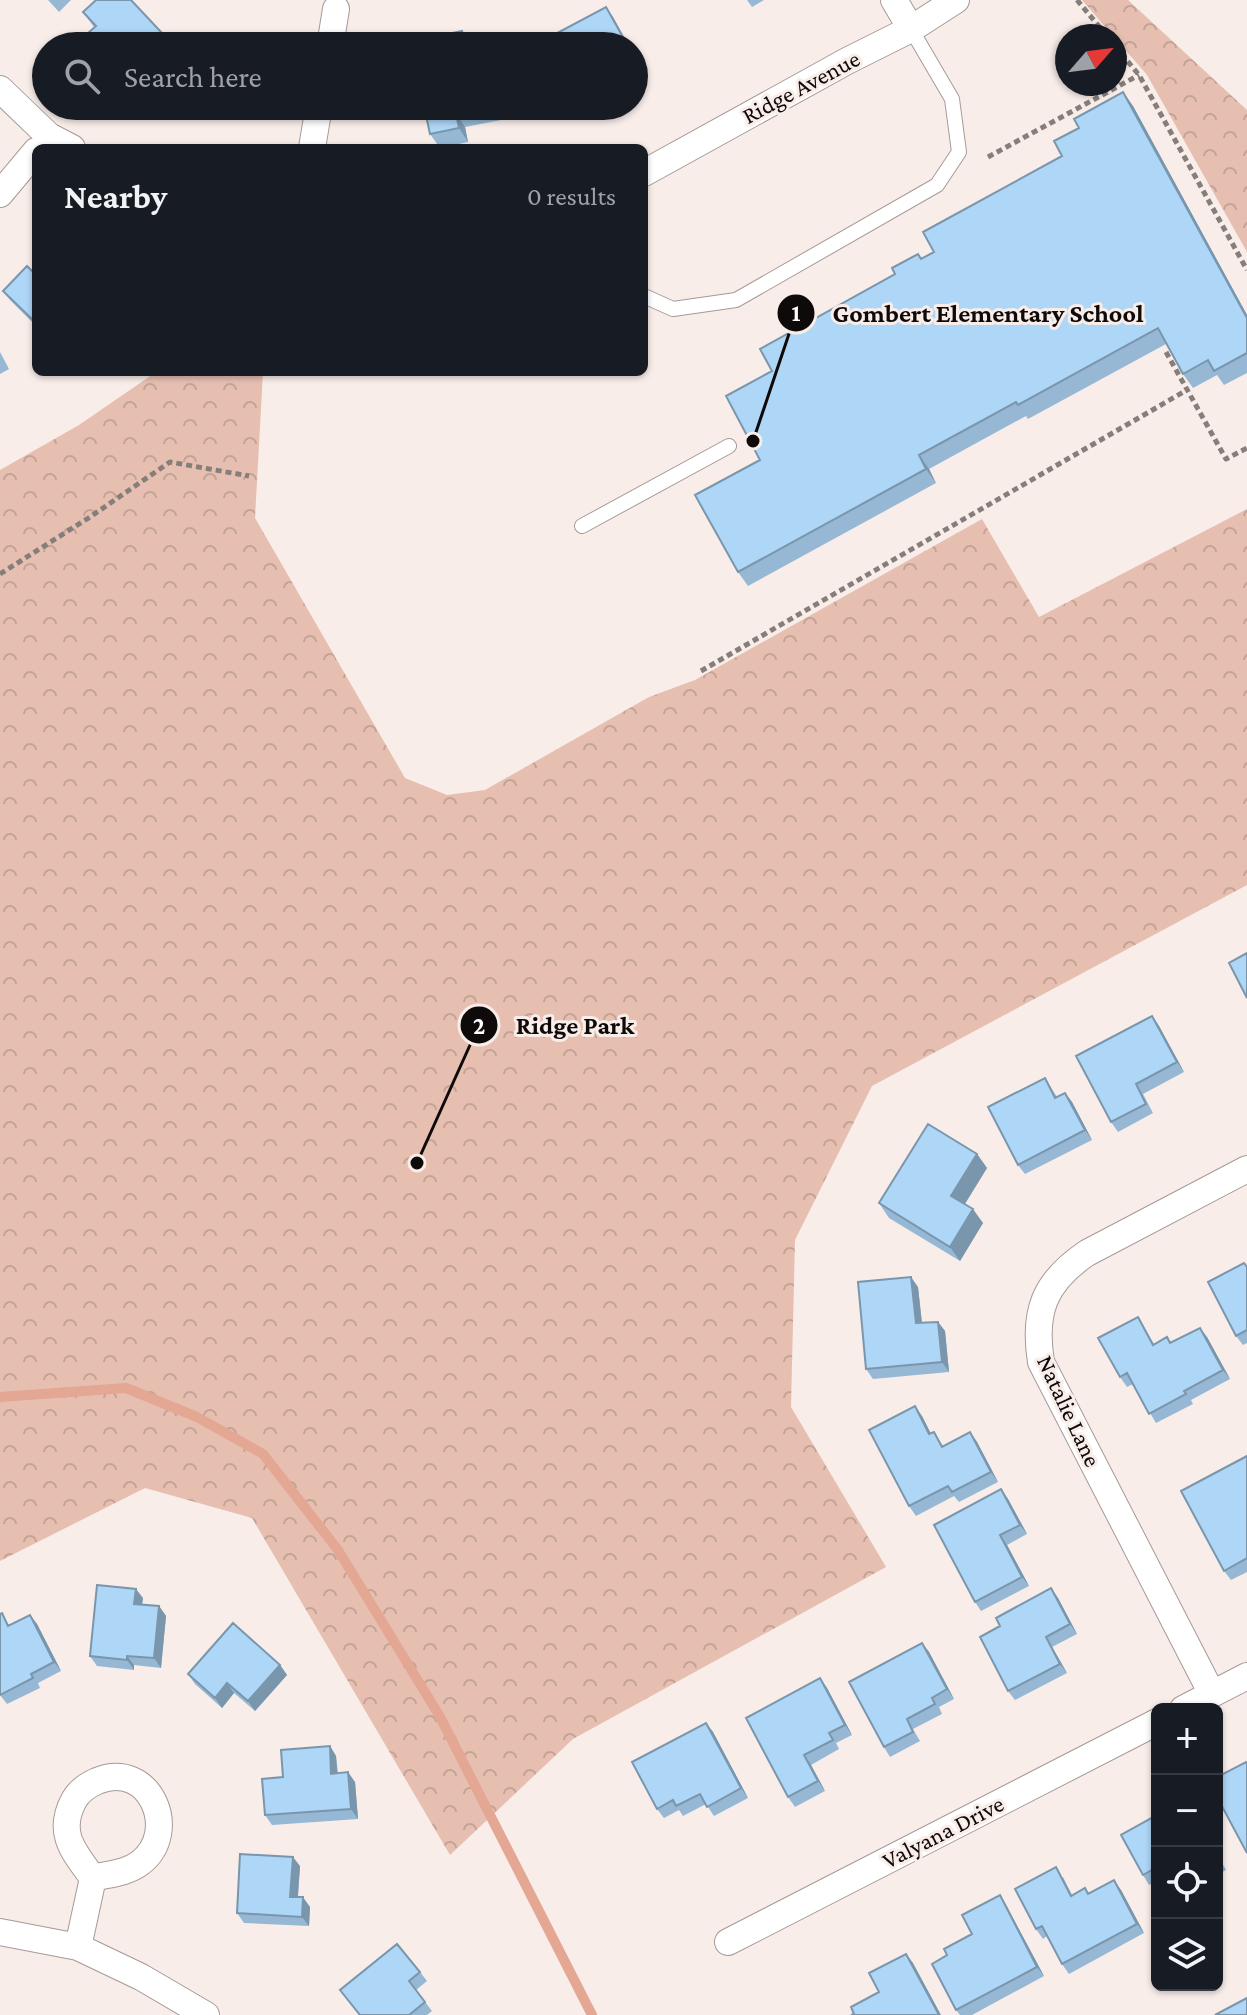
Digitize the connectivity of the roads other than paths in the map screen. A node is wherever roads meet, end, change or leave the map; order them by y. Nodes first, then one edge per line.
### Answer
1 (894, 0) edge
2 (956, 0) edge
3 (336, 9) dead end
4 (911, 29) junction
5 (332, 32) edge
6 (0, 89) edge
7 (317, 120) edge
8 (47, 144) edge
9 (313, 144) edge
10 (32, 163) edge
11 (648, 171) edge
12 (0, 194) edge
13 (648, 298) edge
14 (729, 446) dead end
15 (582, 526) dead end
16 (1247, 1169) edge
17 (1247, 1676) edge
18 (1212, 1694) junction
19 (1195, 1703) edge
20 (1151, 1725) edge
21 (93, 1878) dead end
22 (0, 1932) edge
23 (728, 1942) dead end
24 (78, 1947) junction
25 (206, 2015) edge

1 - 4 street
2 - 4 street, Ridge Avenue
3 - 5 street
4 - 11 street, Ridge Avenue
4 - 13 lane
6 - 8 street
7 - 9 street
10 - 12 street
14 - 15 lane
16 - 18 street, Natalie Lane
17 - 18 street
18 - 19 street
20 - 23 street, Valyana Drive
21 - 24 street
22 - 24 street
24 - 25 street

